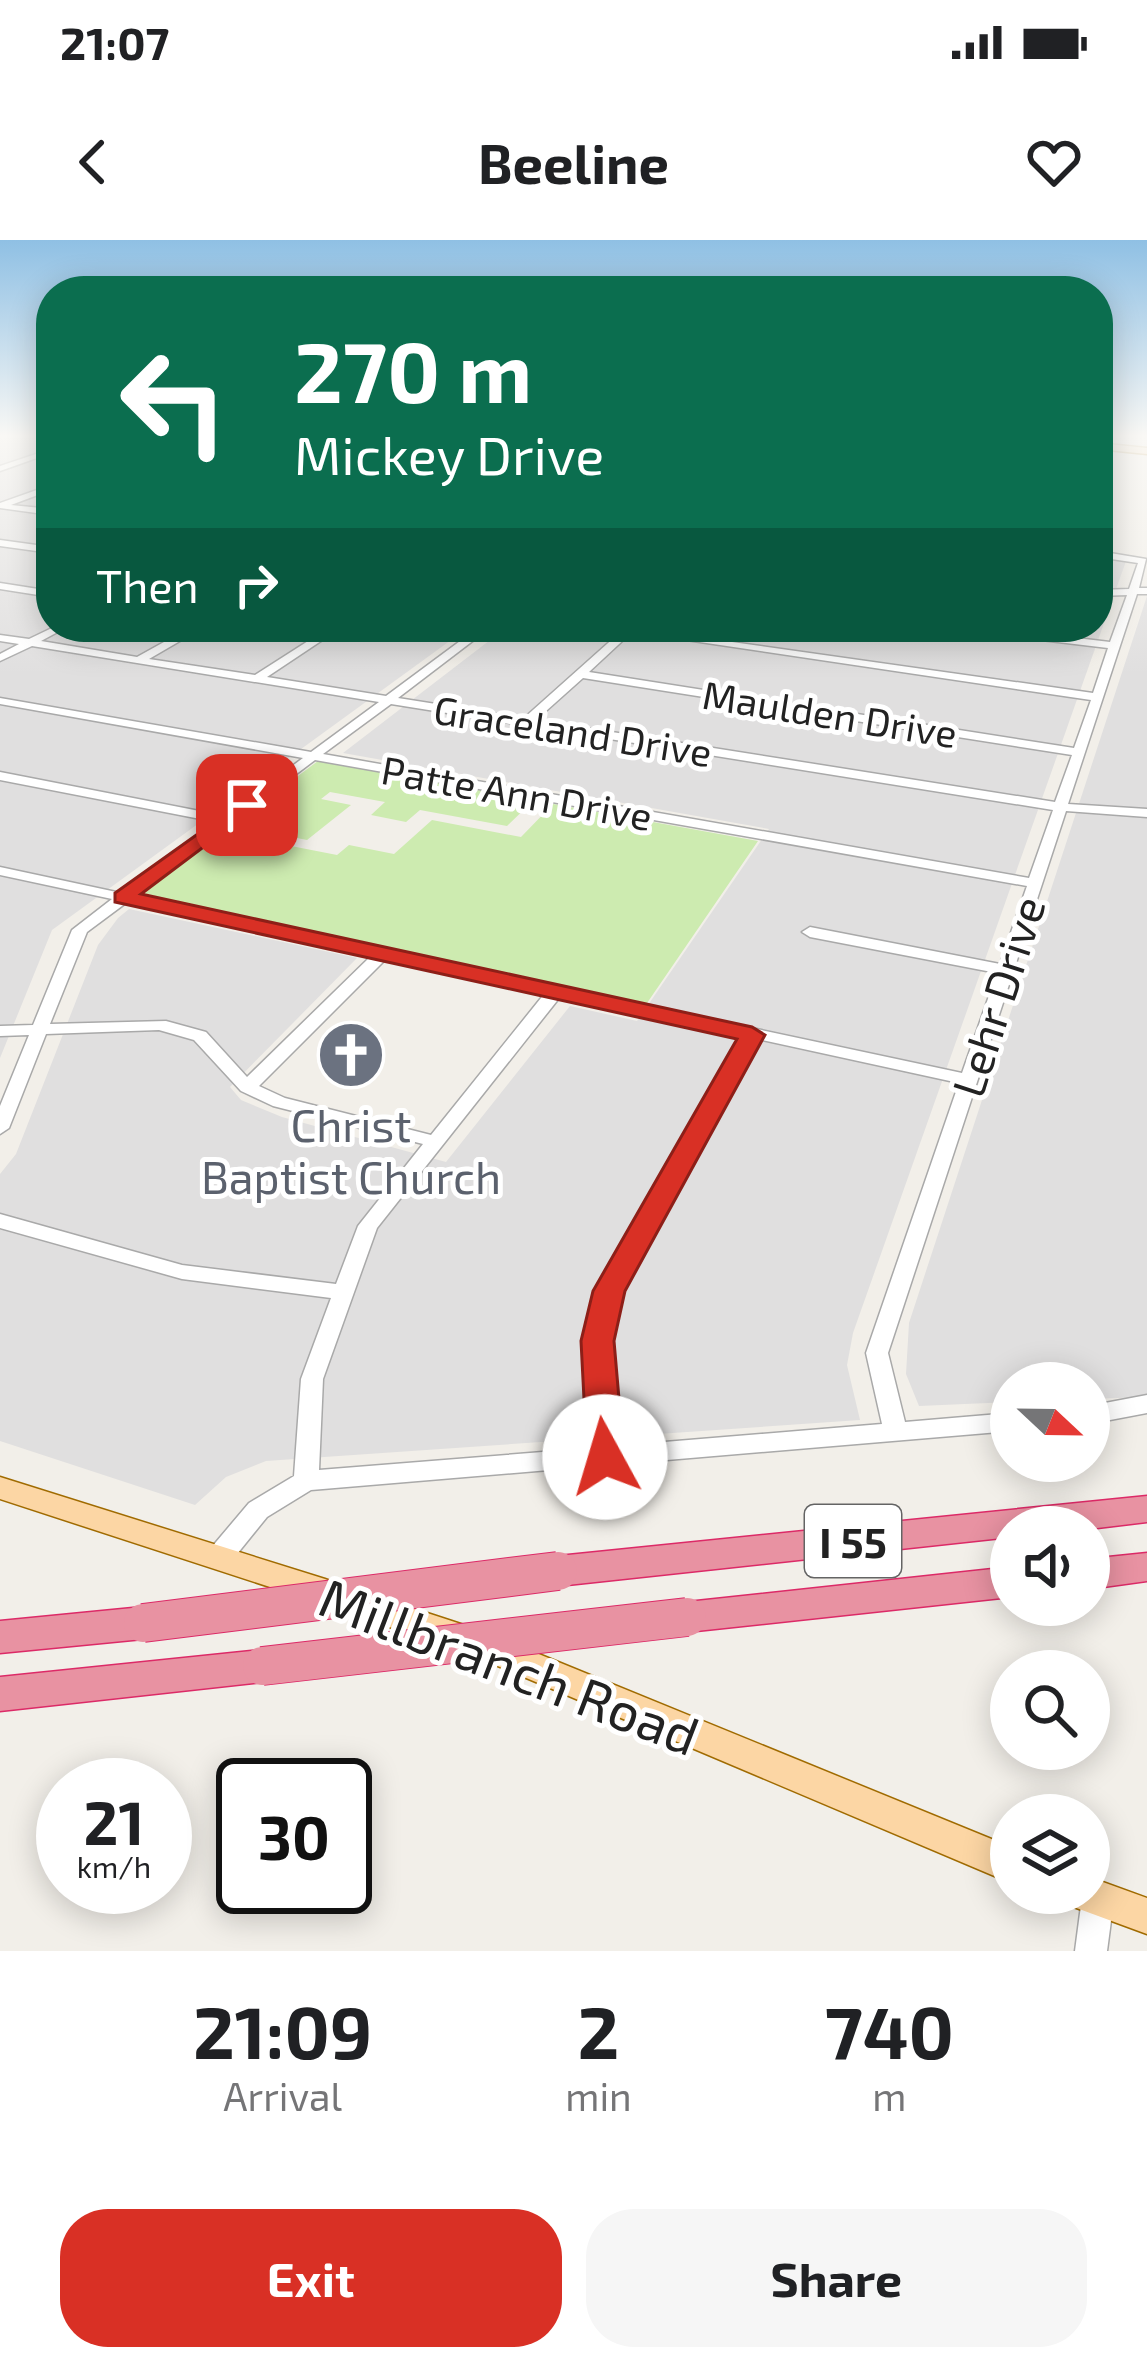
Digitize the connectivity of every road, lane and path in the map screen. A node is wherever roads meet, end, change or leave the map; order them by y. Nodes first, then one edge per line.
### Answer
1 (0, 543) edge
2 (36, 548) edge
3 (1113, 556) edge
4 (0, 586) edge
5 (1140, 591) edge
6 (36, 592) edge
7 (0, 638) edge
8 (36, 640) edge
9 (172, 642) edge
10 (314, 642) edge
11 (467, 642) edge
12 (616, 642) edge
13 (726, 642) edge
14 (1081, 642) edge
15 (29, 643) junction
16 (1114, 646) junction
17 (0, 658) edge
18 (137, 661) junction
19 (581, 674) junction
20 (255, 680) junction
21 (1097, 697) junction
22 (0, 701) edge
23 (386, 701) junction
24 (527, 722) junction
25 (1078, 752) junction
26 (312, 756) junction
27 (0, 776) edge
28 (1061, 807) junction
29 (1147, 812) edge
30 (227, 820) junction
31 (0, 871) edge
32 (1035, 883) junction
33 (123, 897) junction
34 (810, 932) dead end
35 (383, 952) junction
36 (1005, 970) junction
37 (556, 992) junction
38 (38, 1030) junction
39 (0, 1031) edge
40 (752, 1035) junction
41 (970, 1080) junction
42 (247, 1087) junction
43 (0, 1128) edge
44 (432, 1142) junction
45 (0, 1221) edge
46 (340, 1292) junction
47 (1147, 1404) edge
48 (1110, 1411) edge
49 (990, 1424) edge
50 (896, 1432) junction
51 (605, 1457) junction
52 (306, 1481) junction
53 (0, 1488) edge
54 (1147, 1509) edge
55 (220, 1556) junction
56 (1147, 1568) edge
57 (1110, 1572) edge
58 (990, 1584) edge
59 (0, 1637) edge
60 (0, 1694) edge
61 (990, 1856) edge
62 (1110, 1903) edge
63 (1091, 1914) edge
64 (1147, 1916) edge
65 (1090, 1951) edge

1 - 2 street
3 - 5 street, Lehr Drive
4 - 6 street
5 - 16 street, Lehr Drive
7 - 15 street, Graceland Drive
8 - 15 street
9 - 18 street
10 - 20 street
11 - 23 street
12 - 19 street
13 - 21 street
14 - 16 street
15 - 17 street
15 - 18 street, Graceland Drive
16 - 21 street, Lehr Drive
18 - 20 street, Graceland Drive
19 - 24 street
19 - 25 street, Maulden Drive
20 - 23 street, Graceland Drive
21 - 25 street, Lehr Drive
22 - 26 street, Patte Ann Drive
23 - 24 street, Graceland Drive
23 - 26 street
24 - 28 street, Graceland Drive
25 - 28 street, Lehr Drive
26 - 30 street
26 - 32 street, Patte Ann Drive
27 - 30 street
28 - 29 street, Graceland Drive
28 - 32 street, Lehr Drive
30 - 33 street
31 - 33 street
32 - 36 street, Lehr Drive
33 - 35 street
33 - 38 street
34 - 36 street
35 - 37 street
35 - 42 street
36 - 41 street, Lehr Drive
37 - 40 street
37 - 44 street
38 - 39 street
38 - 42 street
38 - 43 street
40 - 41 street
40 - 51 street
41 - 50 street, Lehr Drive
42 - 44 street
44 - 46 street
45 - 46 street
46 - 52 street
47 - 48 street
49 - 50 street
50 - 51 street
51 - 52 street
52 - 55 street
53 - 55 main road, Millbranch Road
54 - 59 highway, I 55, bridge
55 - 61 main road, Millbranch Road
56 - 57 highway
58 - 60 highway, I 55, bridge
62 - 64 main road
63 - 65 street

